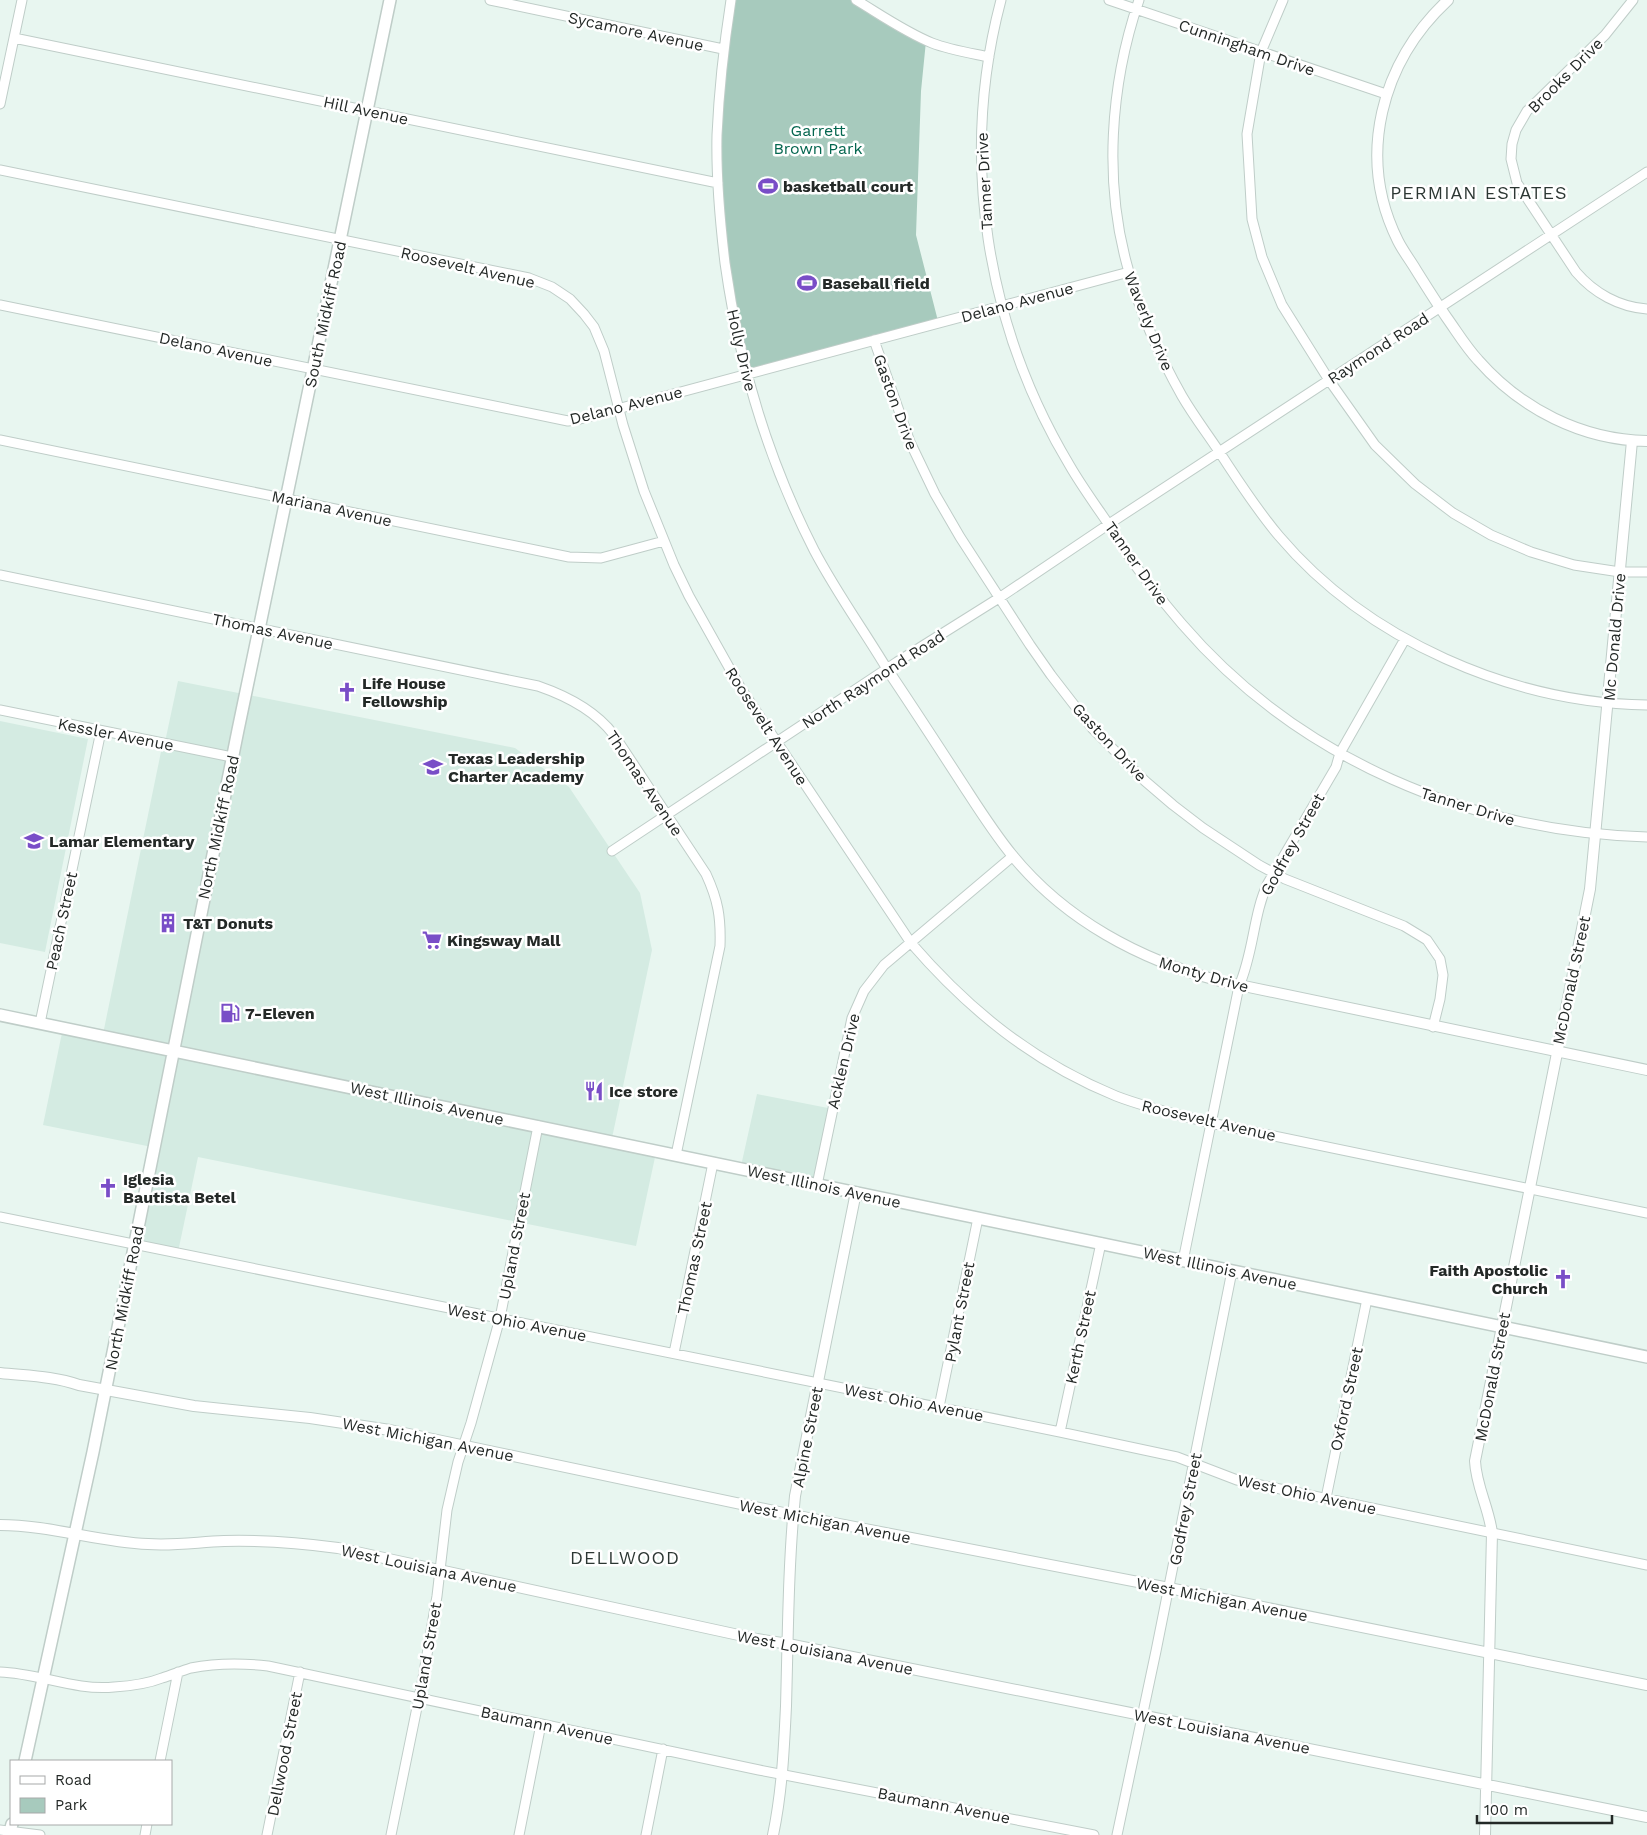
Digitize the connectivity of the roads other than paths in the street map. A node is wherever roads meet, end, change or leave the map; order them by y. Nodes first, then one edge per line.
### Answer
1 (22, 0) edge
2 (390, 0) edge
3 (490, 0) edge
4 (731, 0) edge
5 (856, 0) edge
6 (1001, 0) edge
7 (1109, 0) edge
8 (1139, 0) edge
9 (1283, 0) edge
10 (1448, 0) edge
11 (1633, 0) edge
12 (1136, 9) junction
13 (14, 38) junction
14 (724, 49) junction
15 (1261, 52) junction
16 (989, 56) junction
17 (1386, 94) junction
18 (0, 104) edge
19 (367, 110) junction
20 (0, 170) edge
21 (1647, 172) edge
22 (718, 182) junction
23 (1550, 236) junction
24 (341, 240) junction
25 (1129, 272) junction
26 (0, 305) edge
27 (1001, 306) junction
28 (1440, 308) junction
29 (1647, 309) edge
30 (874, 340) junction
31 (313, 369) junction
32 (746, 374) junction
33 (1329, 380) junction
34 (618, 408) junction
35 (0, 440) edge
36 (1632, 440) junction
37 (1647, 441) edge
38 (1220, 453) junction
39 (286, 499) junction
40 (1109, 524) junction
41 (664, 541) junction
42 (1620, 572) junction
43 (1647, 572) edge
44 (0, 574) edge
45 (1000, 598) junction
46 (259, 627) junction
47 (1405, 638) junction
48 (887, 669) junction
49 (1608, 703) junction
50 (1647, 705) edge
51 (0, 710) edge
52 (101, 731) junction
53 (777, 741) junction
54 (1340, 753) junction
55 (232, 757) junction
56 (667, 814) junction
57 (1596, 834) junction
58 (1647, 837) edge
59 (612, 851) dead end
60 (1013, 856) junction
61 (1274, 873) junction
62 (911, 943) junction
63 (1239, 986) junction
64 (0, 1015) edge
65 (40, 1023) junction
66 (1433, 1026) junction
67 (172, 1051) junction
68 (1557, 1051) junction
69 (1647, 1070) edge
70 (1211, 1123) junction
71 (538, 1126) junction
72 (676, 1155) junction
73 (713, 1163) junction
74 (817, 1185) junction
75 (1529, 1189) junction
76 (856, 1192) junction
77 (1647, 1213) edge
78 (0, 1217) edge
79 (978, 1218) junction
80 (1100, 1243) junction
81 (134, 1244) junction
82 (1182, 1261) junction
83 (1232, 1271) junction
84 (1367, 1299) junction
85 (500, 1318) junction
86 (1502, 1327) junction
87 (674, 1354) junction
88 (1647, 1358) edge
89 (0, 1373) edge
90 (818, 1383) junction
91 (105, 1390) junction
92 (939, 1407) junction
93 (1060, 1432) junction
94 (463, 1445) junction
95 (1194, 1463) junction
96 (1326, 1498) junction
97 (793, 1516) junction
98 (0, 1525) edge
99 (1492, 1533) junction
100 (75, 1535) junction
101 (1647, 1564) edge
102 (439, 1569) junction
103 (1169, 1588) junction
104 (788, 1644) junction
105 (1489, 1653) junction
106 (0, 1672) edge
107 (178, 1672) junction
108 (300, 1672) junction
109 (43, 1679) junction
110 (1647, 1685) edge
111 (419, 1698) junction
112 (1143, 1714) junction
113 (541, 1724) junction
114 (663, 1749) junction
115 (25, 1760) edge
116 (160, 1760) edge
117 (782, 1773) junction
118 (1486, 1784) junction
119 (1647, 1817) edge
120 (8, 1830) edge
121 (40, 1835) edge
122 (268, 1835) edge
123 (391, 1835) edge
124 (519, 1835) edge
125 (646, 1835) edge
126 (773, 1835) edge
127 (1094, 1835) edge
128 (1117, 1835) edge
129 (1485, 1835) edge

1 - 13 street
2 - 19 main road, South Midkiff Road
3 - 14 street, Sycamore Avenue
4 - 14 street, Holly Drive
5 - 16 street
6 - 16 street, Tanner Drive
7 - 12 street, Cunningham Drive
8 - 12 street, Waverly Drive
9 - 15 street
10 - 17 street
11 - 23 street, Brooks Drive
12 - 15 street, Cunningham Drive
12 - 25 street, Waverly Drive
13 - 18 street
13 - 19 street, Hill Avenue
14 - 22 street, Holly Drive
15 - 17 street, Cunningham Drive
15 - 33 street
16 - 27 street, Tanner Drive
17 - 28 street
19 - 22 street, Hill Avenue
19 - 24 main road, South Midkiff Road
20 - 24 street, Roosevelt Avenue
21 - 23 street, Raymond Road
22 - 32 street, Holly Drive
23 - 28 street, Raymond Road
23 - 29 street, Brooks Drive
24 - 31 main road, South Midkiff Road
24 - 34 street, Roosevelt Avenue
25 - 27 street, Delano Avenue
25 - 38 street, Waverly Drive
26 - 31 street, Delano Avenue
27 - 30 street, Delano Avenue
27 - 40 street, Tanner Drive
28 - 33 street, Raymond Road
28 - 36 street
30 - 32 street, Delano Avenue
30 - 45 street, Gaston Drive
31 - 34 street, Delano Avenue
31 - 39 main road, South Midkiff Road
32 - 34 street, Delano Avenue
32 - 48 street, Holly Drive
33 - 38 street, Raymond Road
33 - 42 street
34 - 41 street, Roosevelt Avenue
35 - 39 street, Mariana Avenue
36 - 37 street
36 - 42 street, Mc Donald Drive
38 - 40 street, Raymond Road
38 - 47 street, Waverly Drive
39 - 41 street, Mariana Avenue
39 - 46 main road, South Midkiff Road
40 - 45 street, North Raymond Road
40 - 54 street, Tanner Drive
41 - 53 street, Roosevelt Avenue
42 - 43 street
42 - 49 street, Mc Donald Drive
44 - 46 street, Thomas Avenue
45 - 48 street, North Raymond Road
45 - 61 street, Gaston Drive
46 - 55 main road, North Midkiff Road
46 - 56 street, Thomas Avenue
47 - 49 street, Waverly Drive
47 - 54 street
48 - 53 street, North Raymond Road
48 - 60 street, Monty Drive
49 - 50 street, Waverly Drive
49 - 57 street, Mc Donald Drive
51 - 52 street, Kessler Avenue
52 - 55 street, Kessler Avenue
52 - 65 street, Peach Street
53 - 56 street, North Raymond Road
53 - 62 street, Roosevelt Avenue
54 - 57 street, Tanner Drive
54 - 61 street, Godfrey Street
55 - 67 main road, North Midkiff Road
56 - 59 street, North Raymond Road
56 - 72 street, Thomas Avenue
57 - 58 street, Tanner Drive
57 - 68 street, McDonald Street
60 - 62 street, Acklen Drive
60 - 63 street, Monty Drive
61 - 63 street, Godfrey Street
61 - 66 street, Gaston Drive
62 - 70 street, Roosevelt Avenue
62 - 74 street, Acklen Drive
63 - 66 street, Monty Drive
63 - 70 street, Godfrey Street
64 - 65 main road, West Illinois Avenue
65 - 67 main road, West Illinois Avenue
66 - 68 street, Monty Drive
67 - 71 main road, West Illinois Avenue
67 - 81 main road, North Midkiff Road
68 - 69 street, Monty Drive
68 - 75 street, McDonald Street
70 - 75 street, Roosevelt Avenue
70 - 82 street, Godfrey Street
71 - 72 main road, West Illinois Avenue
71 - 85 street, Upland Street
72 - 73 main road, West Illinois Avenue
73 - 74 main road, West Illinois Avenue
73 - 87 street, Thomas Street
74 - 76 main road, West Illinois Avenue
75 - 77 street, Roosevelt Avenue
75 - 86 street, McDonald Street
76 - 79 main road, West Illinois Avenue
76 - 90 street, Alpine Street
78 - 81 street, West Ohio Avenue
79 - 80 main road, West Illinois Avenue
79 - 92 street, Pylant Street
80 - 82 main road, West Illinois Avenue
80 - 93 street, Kerth Street
81 - 85 street, West Ohio Avenue
81 - 91 main road, North Midkiff Road
82 - 83 main road, West Illinois Avenue
83 - 84 main road, West Illinois Avenue
83 - 95 street, Godfrey Street
84 - 86 main road, West Illinois Avenue
84 - 96 street, Oxford Street
85 - 87 street, West Ohio Avenue
85 - 94 street, Upland Street
86 - 88 main road, West Illinois Avenue
86 - 99 street, McDonald Street
87 - 90 street, West Ohio Avenue
89 - 91 street, West Michigan Avenue
90 - 92 street, West Ohio Avenue
90 - 97 street, Alpine Street
91 - 94 street, West Michigan Avenue
91 - 100 main road, North Midkiff Road
92 - 93 street, West Ohio Avenue
93 - 95 street, West Ohio Avenue
94 - 97 street, West Michigan Avenue
94 - 102 street, Upland Street
95 - 96 street, West Ohio Avenue
95 - 103 street, Godfrey Street
96 - 99 street, West Ohio Avenue
97 - 103 street, West Michigan Avenue
97 - 104 street, Alpine Street
98 - 100 street, West Louisiana Avenue
99 - 101 street, West Ohio Avenue
99 - 105 street, McDonald Street
100 - 102 street, West Louisiana Avenue
100 - 109 main road, North Midkiff Road
102 - 104 street, West Louisiana Avenue
102 - 111 street, Upland Street
103 - 105 street, West Michigan Avenue
103 - 112 street, Godfrey Street
104 - 112 street, West Louisiana Avenue
104 - 117 street, Alpine Street
105 - 110 street, West Michigan Avenue
105 - 118 street, McDonald Street
106 - 109 street, Baumann Avenue
107 - 108 street, Baumann Avenue
107 - 109 street, Baumann Avenue
107 - 116 street
108 - 111 street, Baumann Avenue
108 - 122 street, Dellwood Street
109 - 115 main road, North Midkiff Road
111 - 113 street, Baumann Avenue
111 - 123 street, Upland Street
112 - 118 street, West Louisiana Avenue
112 - 128 street, Godfrey Street
113 - 114 street, Baumann Avenue
113 - 124 street
114 - 117 street, Baumann Avenue
114 - 125 street
117 - 126 street, Alpine Street
117 - 127 street, Baumann Avenue
118 - 119 street, West Louisiana Avenue
118 - 129 street, McDonald Street
120 - 121 street

